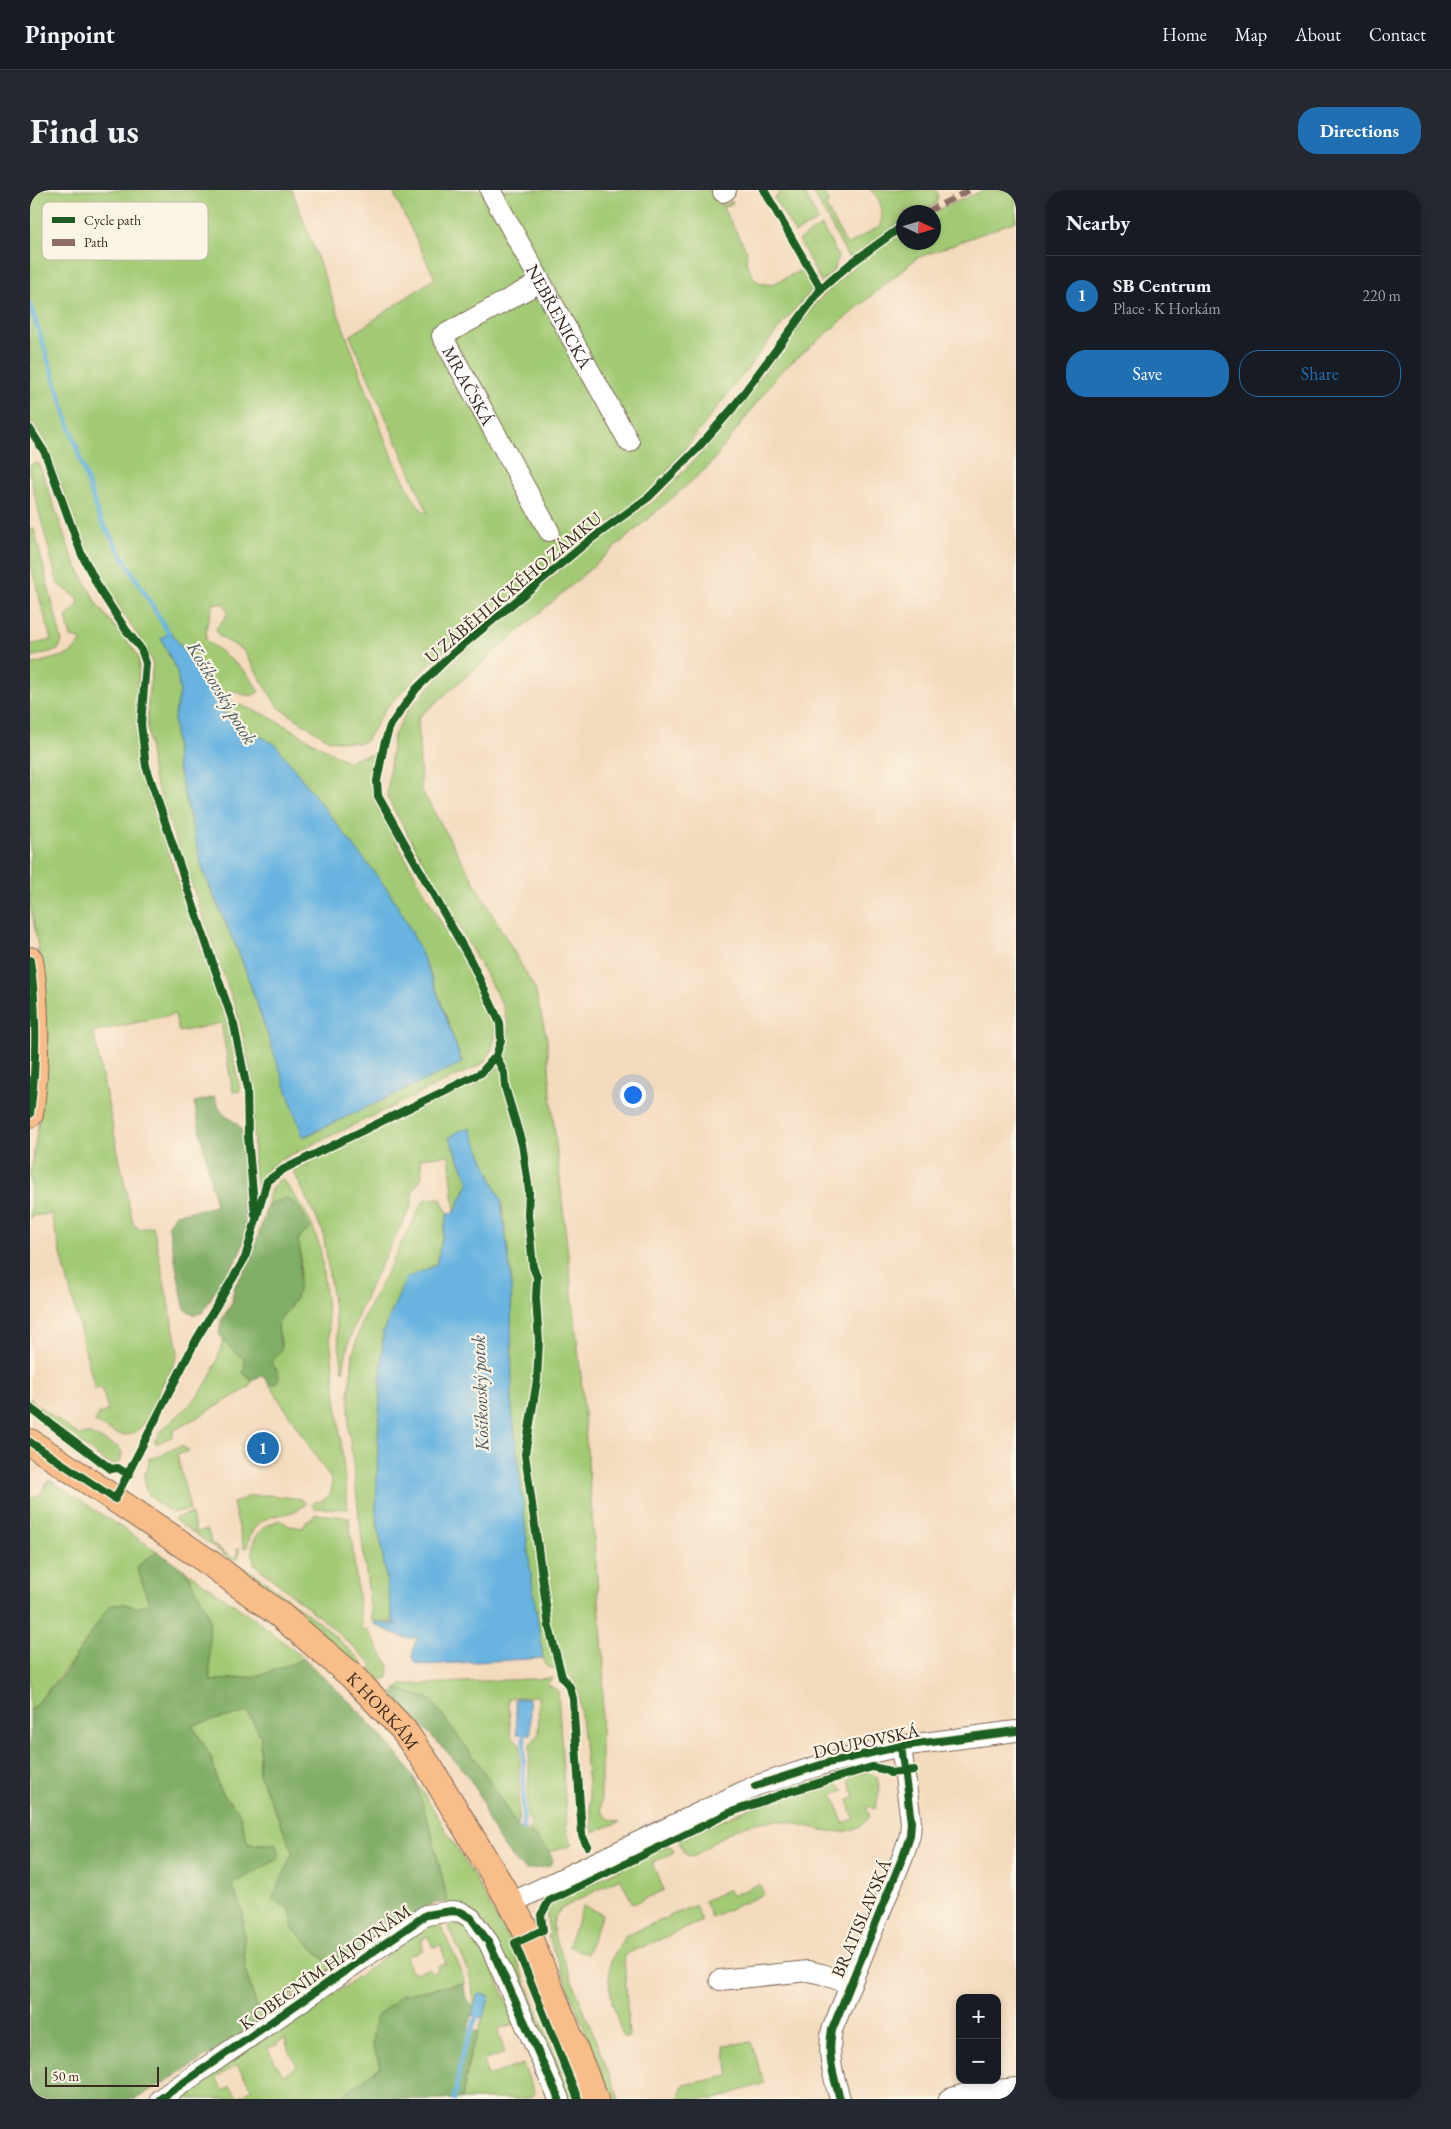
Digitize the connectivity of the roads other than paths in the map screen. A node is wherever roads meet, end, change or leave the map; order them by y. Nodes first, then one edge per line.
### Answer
1 (490, 190) edge
2 (540, 282) junction
3 (629, 442) dead end
4 (549, 531) dead end
5 (30, 960) edge
6 (30, 1114) edge
7 (30, 1424) edge
8 (30, 1442) edge
9 (56, 1459) junction
10 (1016, 1731) edge
11 (900, 1746) junction
12 (511, 1903) junction
13 (720, 1980) dead end
14 (850, 1984) junction
15 (1016, 2088) edge
16 (160, 2099) edge
17 (559, 2099) edge
18 (595, 2099) edge
19 (840, 2099) edge
20 (949, 2099) edge

1 - 2 street, NEBŘENICKÁ
2 - 3 street, NEBŘENICKÁ
2 - 4 street, MRAČSKÁ
5 - 6 main road
7 - 9 main road
8 - 9 main road, K HORKÁM
9 - 12 main road, K HORKÁM
10 - 11 street, DOUPOVSKÁ
11 - 12 street, DOUPOVSKÁ
11 - 14 street, BRATISLAVSKÁ
12 - 18 main road, K HORKÁM
13 - 14 street
14 - 19 street, BRATISLAVSKÁ
15 - 20 street
16 - 17 street, K OBECNÍM HÁJOVNÁM

